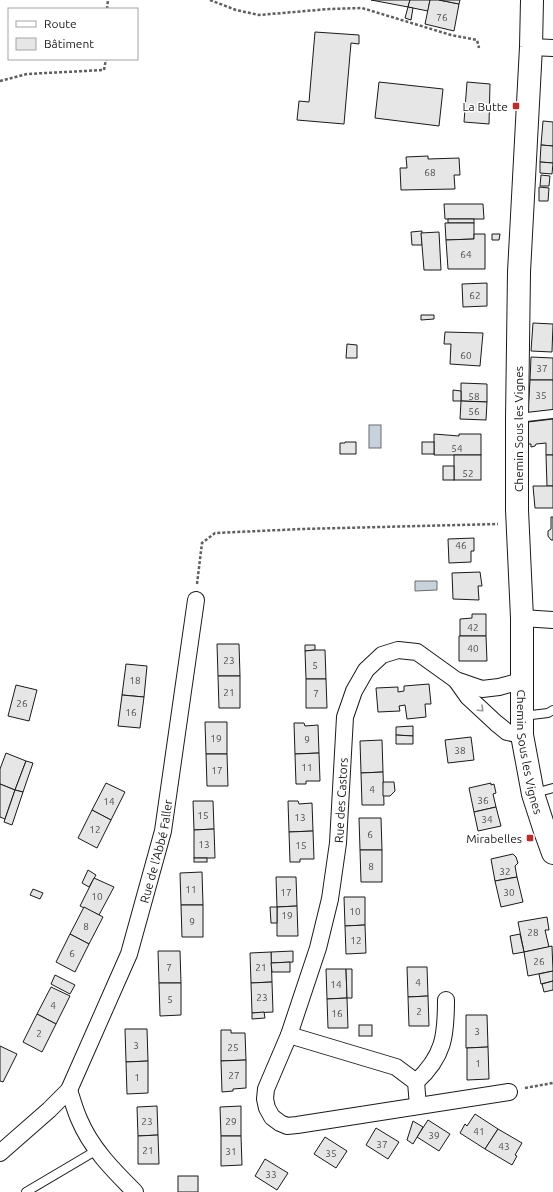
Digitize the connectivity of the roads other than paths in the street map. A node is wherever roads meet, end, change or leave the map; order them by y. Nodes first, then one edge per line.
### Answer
1 (532, 0) edge
2 (531, 47) junction
3 (553, 48) edge
4 (553, 414) edge
5 (517, 418) junction
6 (196, 600) road end
7 (522, 618) junction
8 (553, 620) edge
9 (456, 680) junction
10 (521, 681) junction
11 (553, 710) edge
12 (522, 725) junction
13 (543, 790) edge
14 (553, 853) edge
15 (446, 1000) dead end
16 (289, 1035) junction
17 (416, 1082) junction
18 (69, 1090) junction
19 (509, 1092) road end
20 (418, 1106) junction
21 (97, 1150) junction
22 (0, 1153) edge
23 (26, 1192) edge
24 (135, 1192) edge

1 - 2 street, Chemin Sous les Vignes
2 - 3 street
2 - 5 street, Chemin Sous les Vignes
4 - 5 lane
5 - 7 street, Chemin Sous les Vignes
6 - 18 street, Rue de l'Abbé Faller
7 - 8 street
7 - 10 street, Chemin Sous les Vignes
9 - 10 street, Rue des Castors
9 -> 12 street, Rue des Castors
9 - 16 street, Rue des Castors
10 - 12 street, Chemin Sous les Vignes
11 - 12 lane
12 - 13 street, Chemin Sous les Vignes
13 - 14 street, Chemin Sous les Vignes
15 - 17 street
16 - 17 street
16 - 20 street, Rue des Castors
17 - 20 street
18 - 21 street
18 - 22 street
19 - 20 street, Rue des Castors
21 - 23 lane
21 - 24 street

